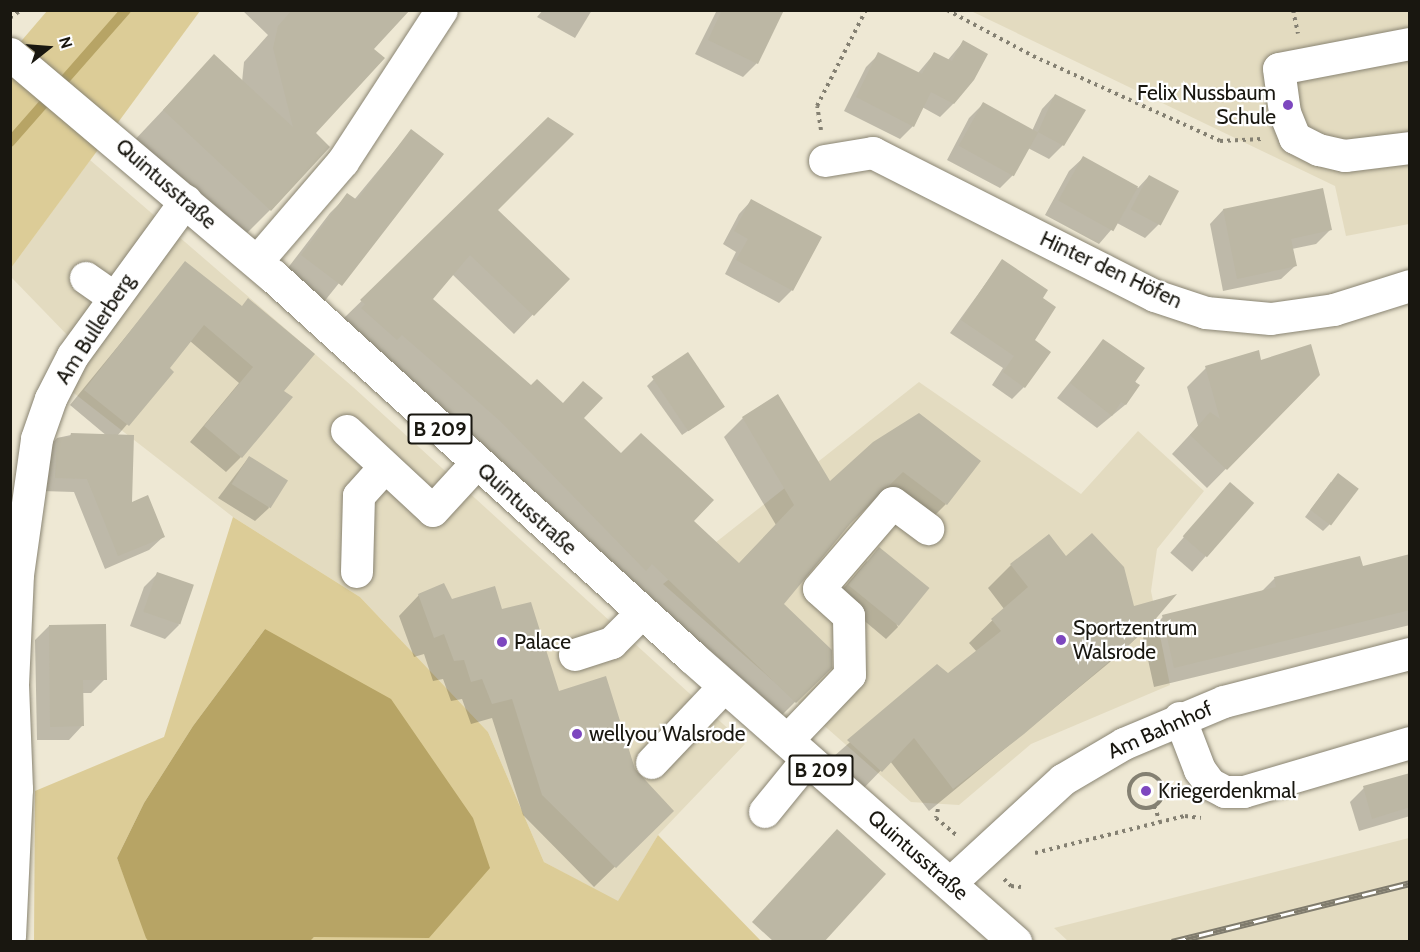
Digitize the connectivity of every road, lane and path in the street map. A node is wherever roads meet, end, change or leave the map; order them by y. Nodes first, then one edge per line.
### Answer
1 (21, 10) edge
2 (442, 10) edge
3 (866, 10) edge
4 (947, 10) edge
5 (10, 18) edge
6 (1410, 44) edge
7 (10, 54) edge
8 (1295, 138) junction
9 (1410, 148) edge
10 (825, 161) joint
11 (186, 201) junction
12 (257, 262) junction
13 (86, 278) dead end
14 (1410, 286) edge
15 (113, 297) junction
16 (347, 431) dead end
17 (477, 463) junction
18 (385, 467) junction
19 (928, 529) dead end
20 (357, 572) dead end
21 (642, 613) junction
22 (1410, 654) edge
23 (575, 655) dead end
24 (724, 687) junction
25 (1180, 718) junction
26 (1410, 743) edge
27 (798, 750) junction
28 (652, 763) dead end
29 (1154, 806) junction
30 (938, 809) dead end
31 (765, 812) dead end
32 (936, 818) dead end
33 (1160, 822) dead end
34 (951, 883) junction
35 (1011, 886) dead end
36 (1022, 887) dead end
37 (10, 937) edge
38 (1016, 942) edge

1 - 5 path
2 - 12 street
3 - 10 path
4 - 8 path
6 - 8 street
7 - 11 main road, Quintusstraße / B 209
8 - 9 street
10 - 14 street, Hinter den Höfen
11 - 12 main road, Quintusstraße / B 209
11 - 15 street, Am Bullerberg
12 - 17 main road, Quintusstraße / B 209
13 - 15 street
15 - 37 street, Am Bullerberg
16 - 18 street
17 - 18 street
17 - 21 main road, Quintusstraße / B 209
18 - 20 street
19 - 27 street
21 - 23 street
21 - 24 main road, Quintusstraße / B 209
22 - 25 street, Am Bahnhof
24 - 27 main road, Quintusstraße / B 209
24 - 28 street
25 - 26 street
25 - 34 street, Am Bahnhof
27 - 31 street
27 - 34 main road, Quintusstraße / B 209
29 - 29 path
29 - 33 path
30 - 32 path
34 - 38 main road, Quintusstraße / B 209
35 - 36 path

